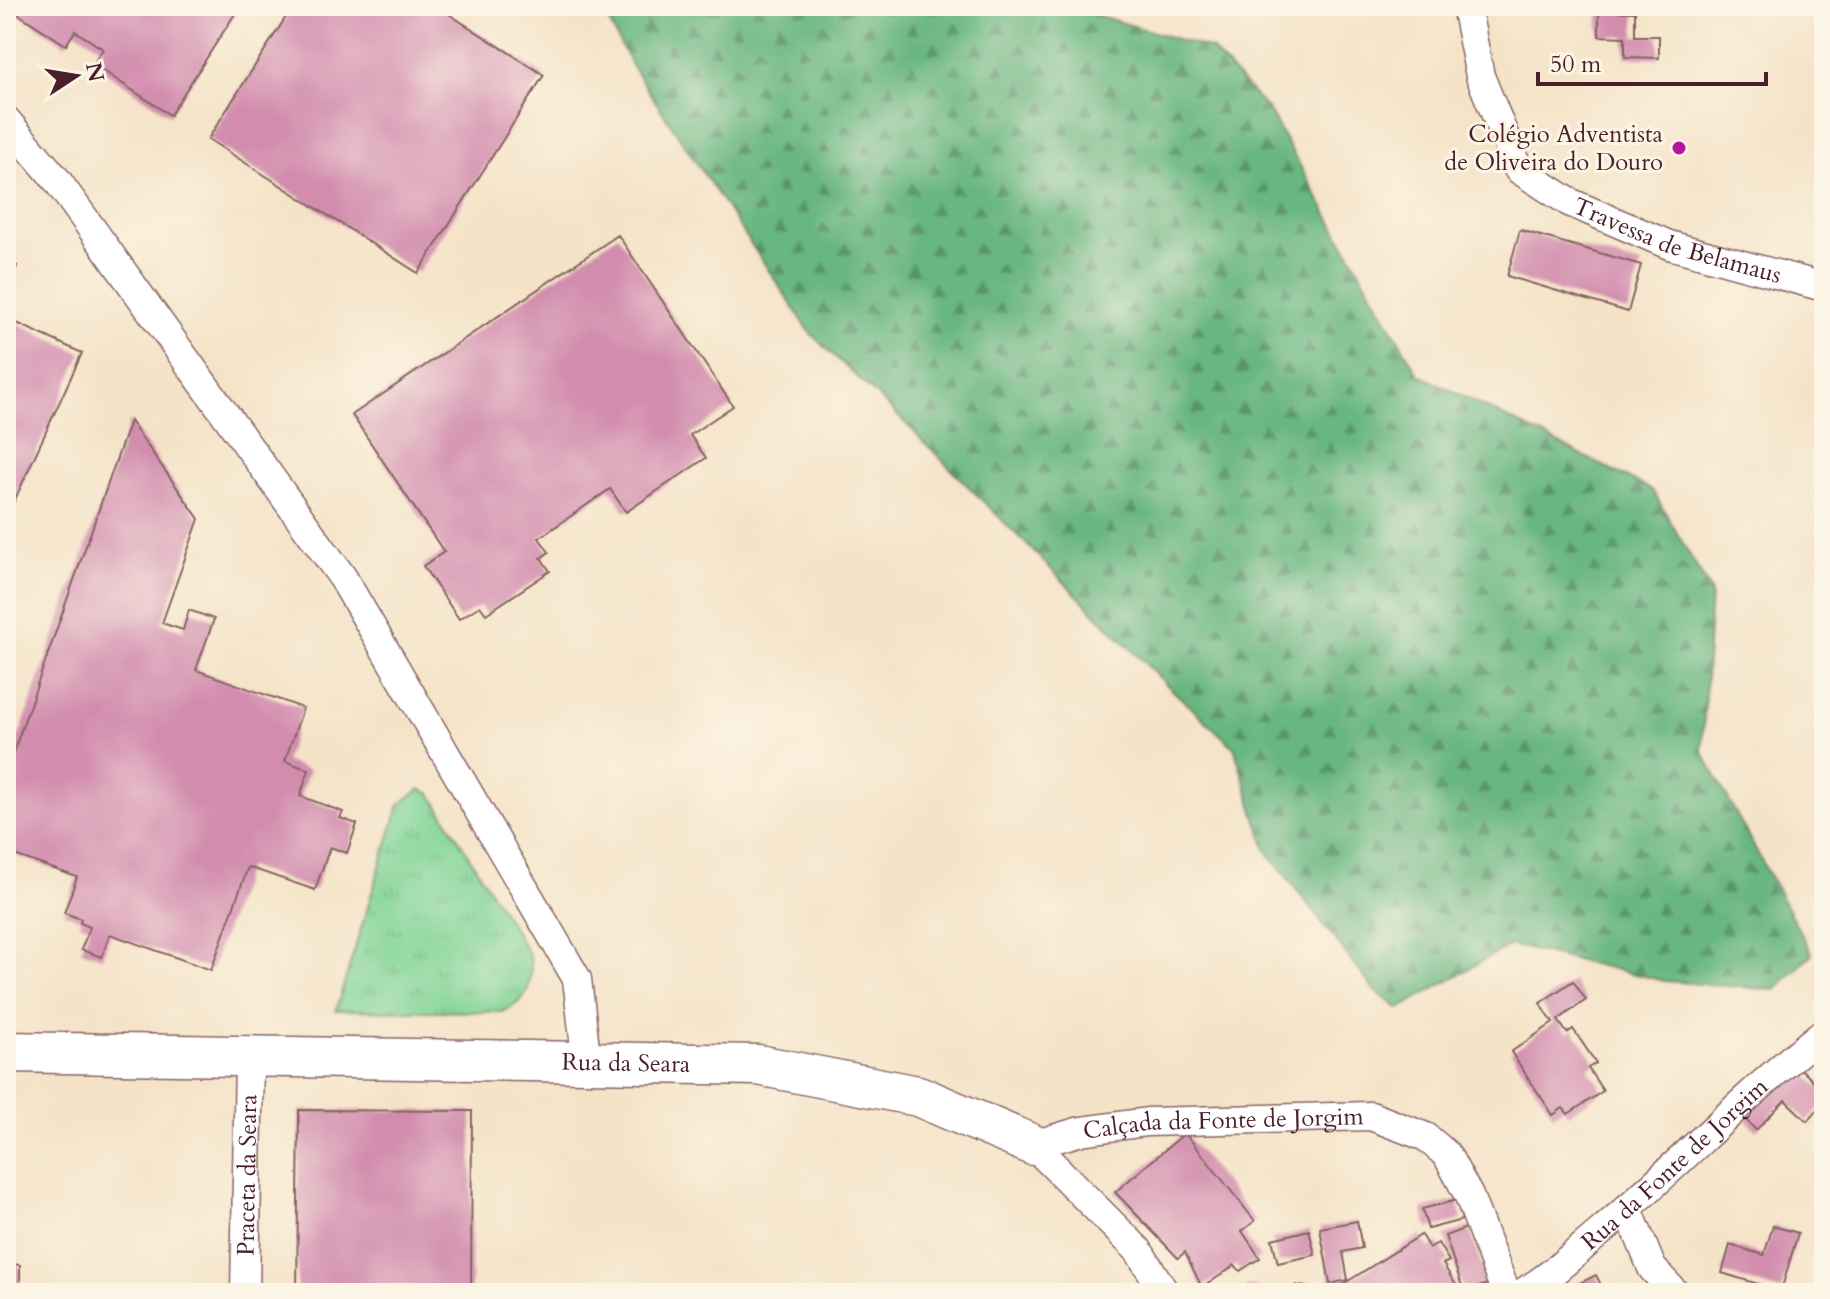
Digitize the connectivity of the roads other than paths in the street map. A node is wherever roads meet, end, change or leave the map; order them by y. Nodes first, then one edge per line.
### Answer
1 (1466, 6) edge
2 (6, 120) edge
3 (1824, 287) edge
4 (1824, 1032) edge
5 (6, 1052) edge
6 (249, 1058) junction
7 (587, 1064) junction
8 (1033, 1145) junction
9 (1628, 1209) junction
10 (245, 1293) edge
11 (1165, 1293) edge
12 (1506, 1293) edge
13 (1522, 1293) edge
14 (1675, 1293) edge

1 - 3 street, Travessa de Belamaus
2 - 7 street
4 - 9 street, Rua da Fonte de Jorgim
5 - 6 street, Rua da Seara
6 - 7 street, Rua da Seara
6 - 10 street, Praceta da Seara
7 - 8 street, Rua da Seara
8 - 11 street, Rua da Seara
8 - 12 street, Calçada da Fonte de Jorgim
9 - 13 street, Rua da Fonte de Jorgim
9 - 14 street

